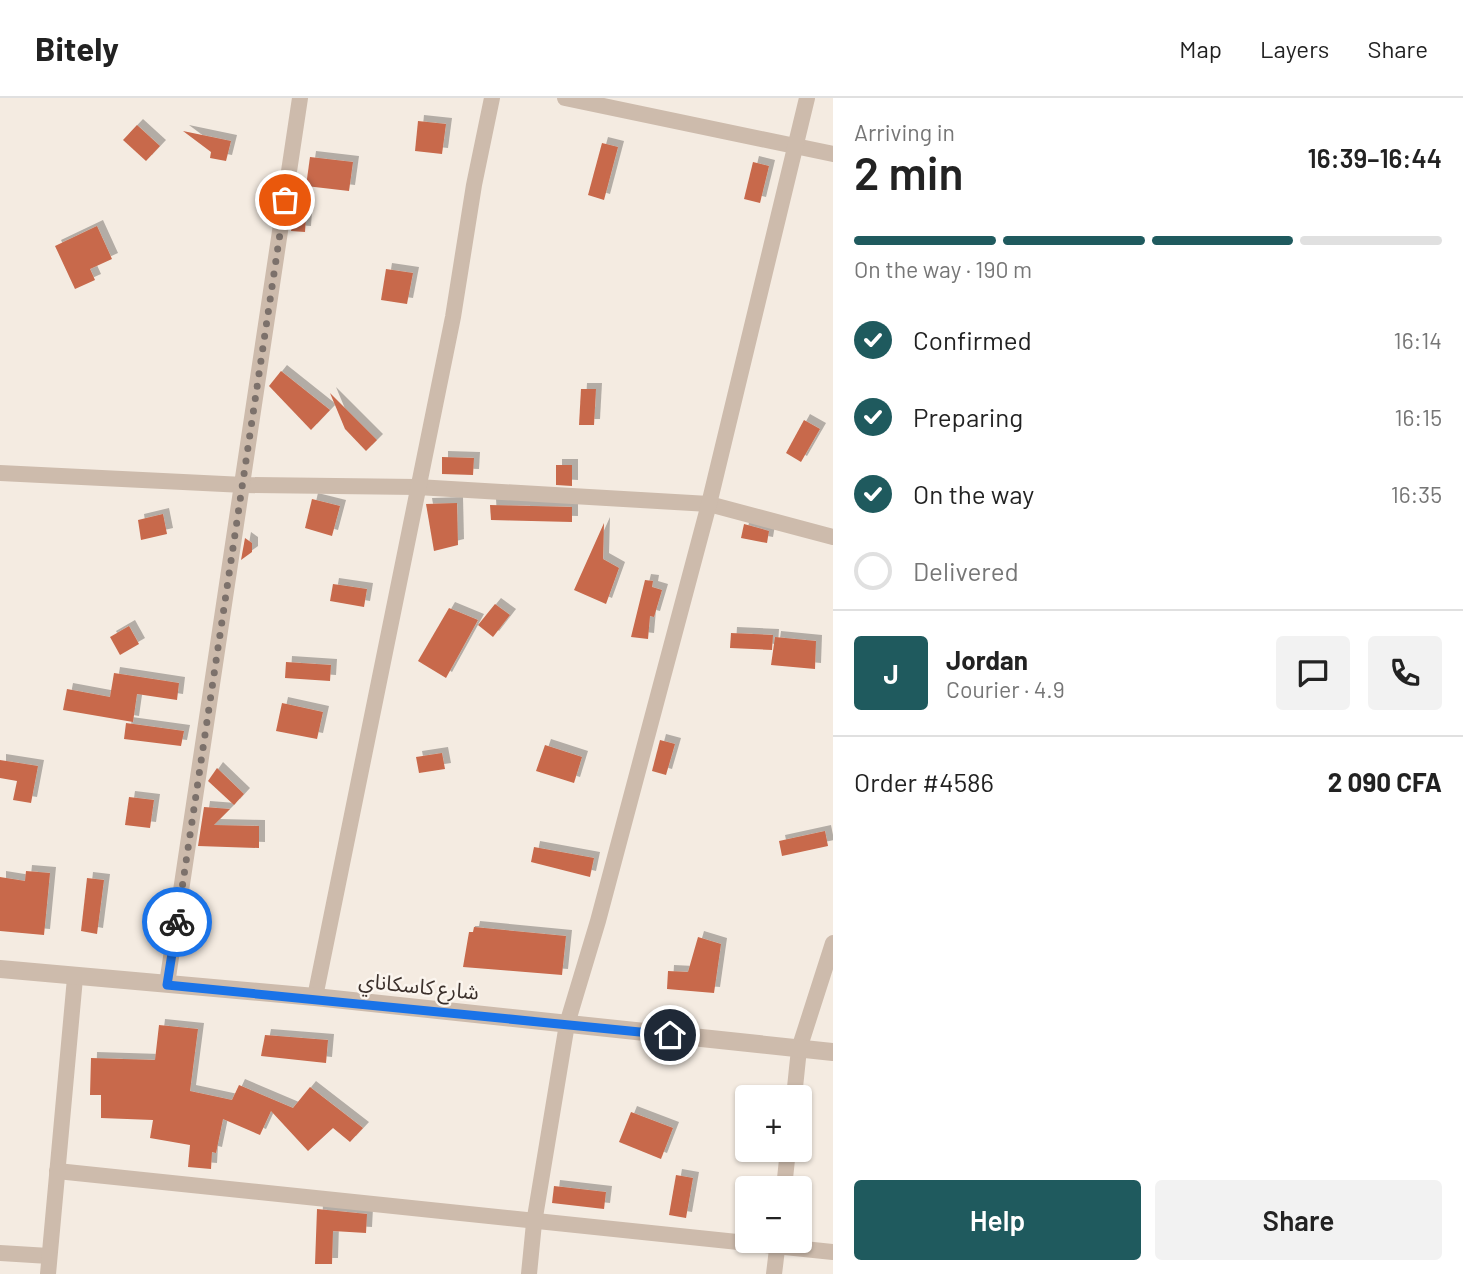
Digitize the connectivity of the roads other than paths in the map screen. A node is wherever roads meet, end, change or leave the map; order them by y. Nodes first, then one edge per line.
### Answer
1 (300, 98) edge
2 (492, 98) edge
3 (565, 98) edge
4 (807, 98) edge
5 (796, 145) junction
6 (833, 154) edge
7 (0, 473) edge
8 (244, 485) junction
9 (418, 487) junction
10 (709, 504) junction
11 (833, 537) edge
12 (833, 943) edge
13 (0, 969) edge
14 (75, 978) junction
15 (167, 985) junction
16 (315, 997) junction
17 (567, 1024) junction
18 (799, 1049) junction
19 (833, 1052) edge
20 (795, 1085) edge
21 (57, 1171) junction
22 (534, 1223) junction
23 (735, 1239) edge
24 (812, 1249) edge
25 (833, 1252) edge
26 (0, 1253) edge
27 (777, 1253) edge
28 (49, 1256) junction
29 (48, 1274) edge
30 (529, 1274) edge
31 (774, 1274) edge

1 - 8 street
2 - 9 street
3 - 5 street
4 - 5 street
5 - 6 street
5 - 10 street
7 - 8 street
8 - 9 street
8 - 15 street
9 - 10 street
9 - 16 street
10 - 11 street
10 - 17 street
12 - 18 street
13 - 14 street, شارع كاسكاناي
14 - 15 street, شارع كاسكاناي
14 - 21 street
15 - 16 street, شارع كاسكاناي
16 - 17 street, شارع كاسكاناي
17 - 18 street, شارع كاسكاناي
17 - 22 street
18 - 19 street, شارع كاسكاناي
18 - 20 street
21 - 22 street
21 - 28 street
22 - 23 street
22 - 30 street
24 - 25 street
26 - 28 street
27 - 31 street
28 - 29 street

